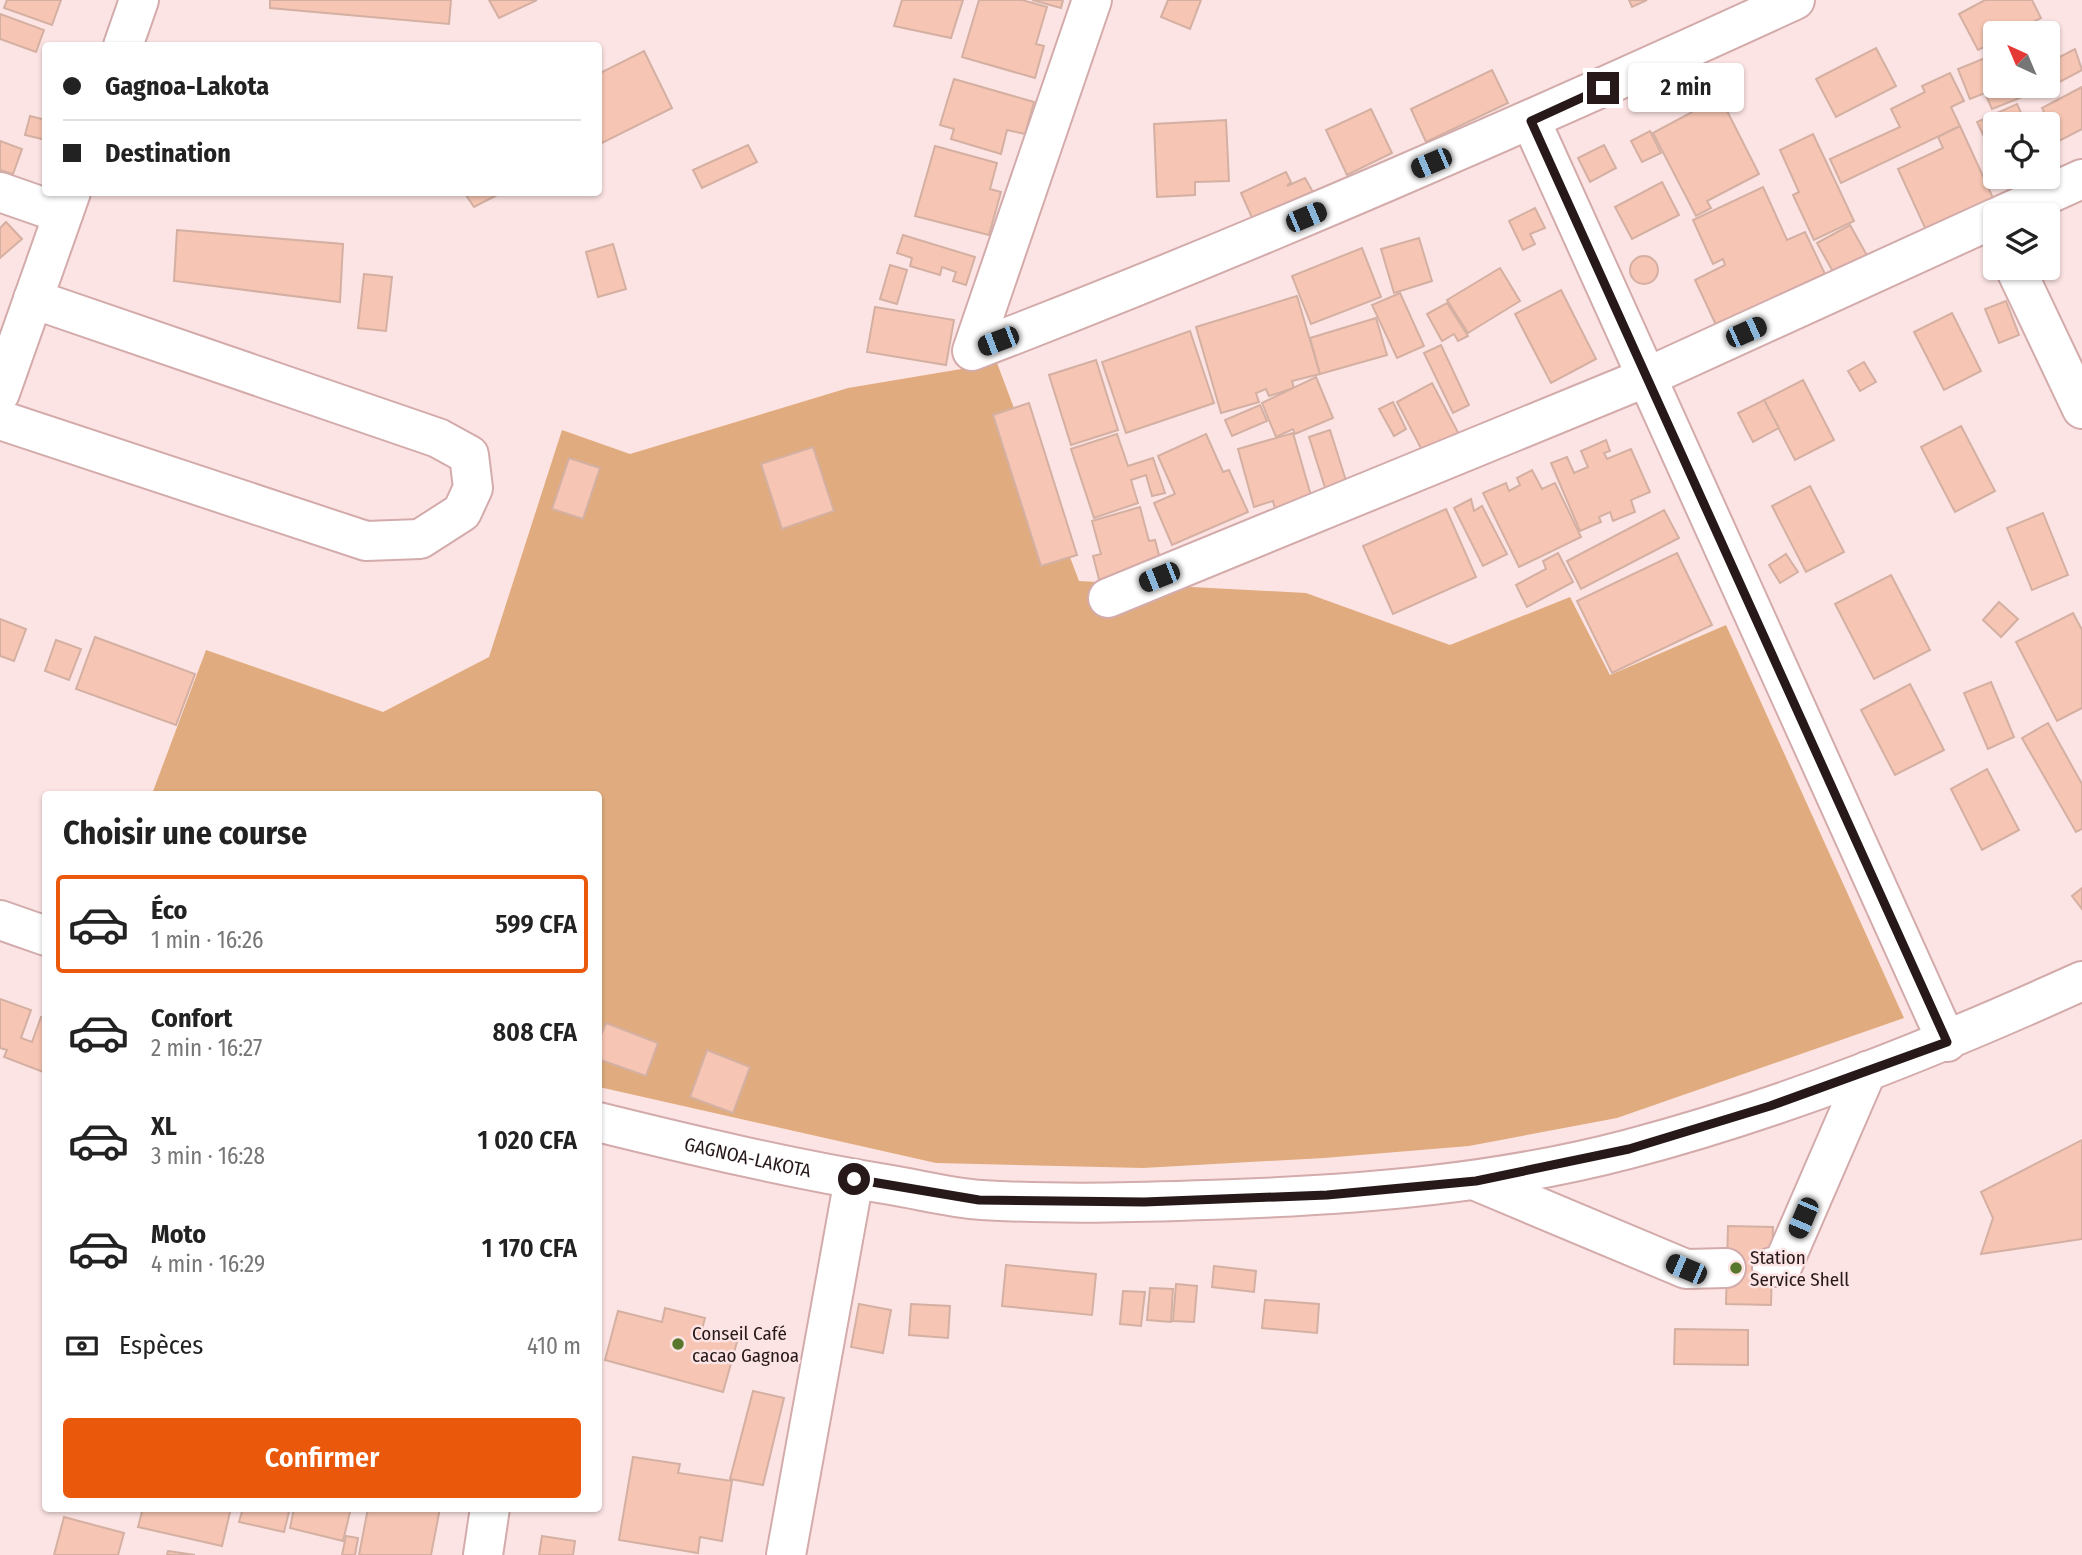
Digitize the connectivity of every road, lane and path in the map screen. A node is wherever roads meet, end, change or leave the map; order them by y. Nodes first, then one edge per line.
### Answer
1 (139, 0) edge
2 (1092, 0) edge
3 (1796, 0) edge
4 (124, 42) edge
5 (1531, 121) junction
6 (2082, 178) edge
7 (0, 192) edge
8 (67, 203) edge
9 (2031, 203) edge
10 (1983, 226) edge
11 (2021, 280) edge
12 (33, 299) junction
13 (1647, 377) junction
14 (0, 393) edge
15 (2082, 408) edge
16 (0, 420) edge
17 (1108, 598) dead end
18 (0, 920) edge
19 (42, 935) edge
20 (2082, 981) edge
21 (1947, 1042) junction
22 (1867, 1071) junction
23 (602, 1123) edge
24 (854, 1179) junction
25 (1476, 1181) junction
26 (1772, 1267) dead end
27 (1726, 1268) dead end
28 (489, 1512) edge
29 (484, 1555) edge
30 (786, 1555) edge

1 - 4 street
2 - 5 street
3 - 5 street
5 - 13 street
6 - 9 street
7 - 8 street
8 - 12 street
10 - 13 street
11 - 15 street
12 - 14 street
12 - 16 street
13 - 17 street
13 - 21 street
18 - 19 street
20 - 21 street, GAGNOA-LAKOTA
21 - 22 street, GAGNOA-LAKOTA
22 - 25 street, GAGNOA-LAKOTA
22 - 26 street
23 - 24 street, GAGNOA-LAKOTA
24 - 25 street, GAGNOA-LAKOTA
24 - 30 street
25 - 27 street
28 - 29 street

